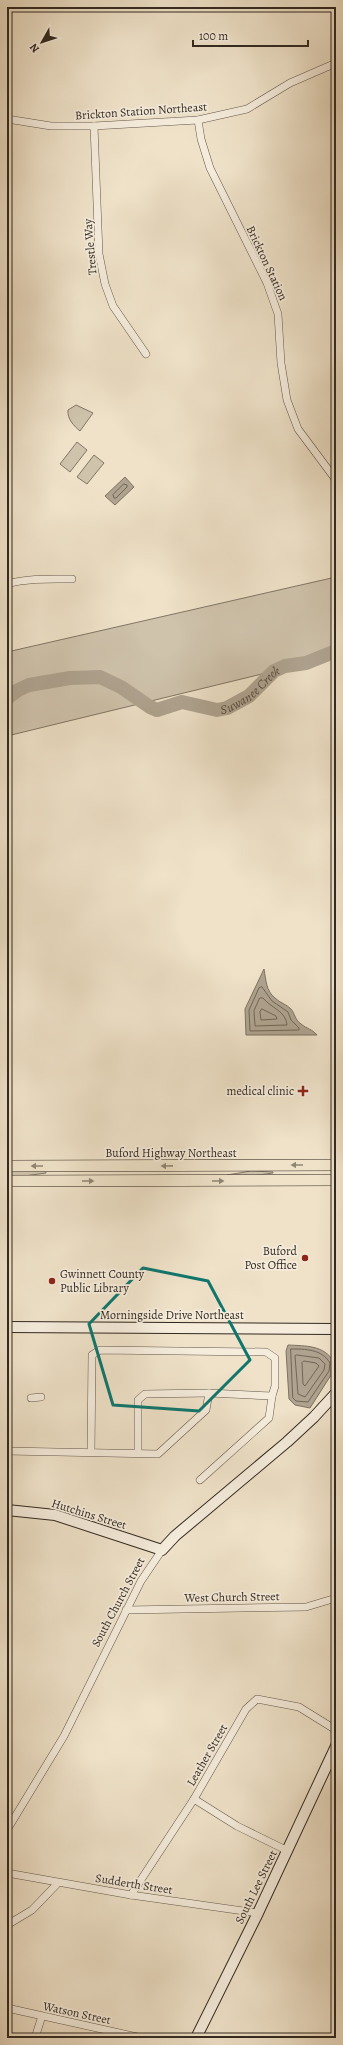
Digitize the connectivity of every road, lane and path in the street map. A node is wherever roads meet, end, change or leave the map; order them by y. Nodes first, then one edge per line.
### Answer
1 (336, 63) edge
2 (7, 119) edge
3 (198, 120) junction
4 (94, 126) junction
5 (146, 354) dead end
6 (336, 480) edge
7 (72, 579) dead end
8 (7, 584) edge
9 (336, 1165) edge
10 (7, 1166) edge
11 (336, 1180) edge
12 (7, 1182) edge
13 (7, 1327) edge
14 (336, 1329) edge
15 (209, 1393) junction
16 (336, 1393) edge
17 (272, 1396) junction
18 (41, 1397) dead end
19 (31, 1398) dead end
20 (7, 1451) edge
21 (91, 1452) junction
22 (138, 1453) junction
23 (200, 1480) dead end
24 (7, 1510) edge
25 (162, 1550) junction
26 (336, 1598) edge
27 (126, 1610) junction
28 (336, 1730) edge
29 (336, 1746) edge
30 (194, 1799) junction
31 (7, 1830) edge
32 (288, 1851) junction
33 (7, 1873) edge
34 (58, 1883) junction
35 (131, 1895) junction
36 (258, 1913) junction
37 (7, 1925) edge
38 (7, 2008) edge
39 (42, 2016) junction
40 (35, 2038) edge
41 (142, 2038) edge
42 (196, 2038) edge

1 - 3 street, Brickton Station Northeast
2 - 4 street, Brickton Station Northeast
3 - 4 street, Brickton Station Northeast
3 - 6 street, Brickton Station
4 - 5 street, Trestle Way
7 - 8 street
9 -> 10 main road, Buford Highway Northeast
12 -> 11 main road
13 - 14 street, Morningside Drive Northeast
15 - 17 street
15 - 22 street
15 - 22 street
16 - 25 street, South Church Street
17 - 21 street
17 - 23 street
18 - 19 street
20 - 21 street
21 - 22 street
24 - 25 street, Hutchins Street
25 - 27 street, South Church Street
26 - 27 street, West Church Street
27 - 31 street, South Church Street
28 - 30 street, Leather Street
29 - 32 street, South Lee Street
30 - 32 street
30 - 35 street, Leather Street
32 - 36 street, South Lee Street
33 - 34 street, Sudderth Street
34 - 35 street, Sudderth Street
34 - 37 street
35 - 36 street, Sudderth Street
36 - 42 street, South Lee Street
38 - 39 street, Watson Street
39 - 40 street
39 - 41 street, Watson Street

